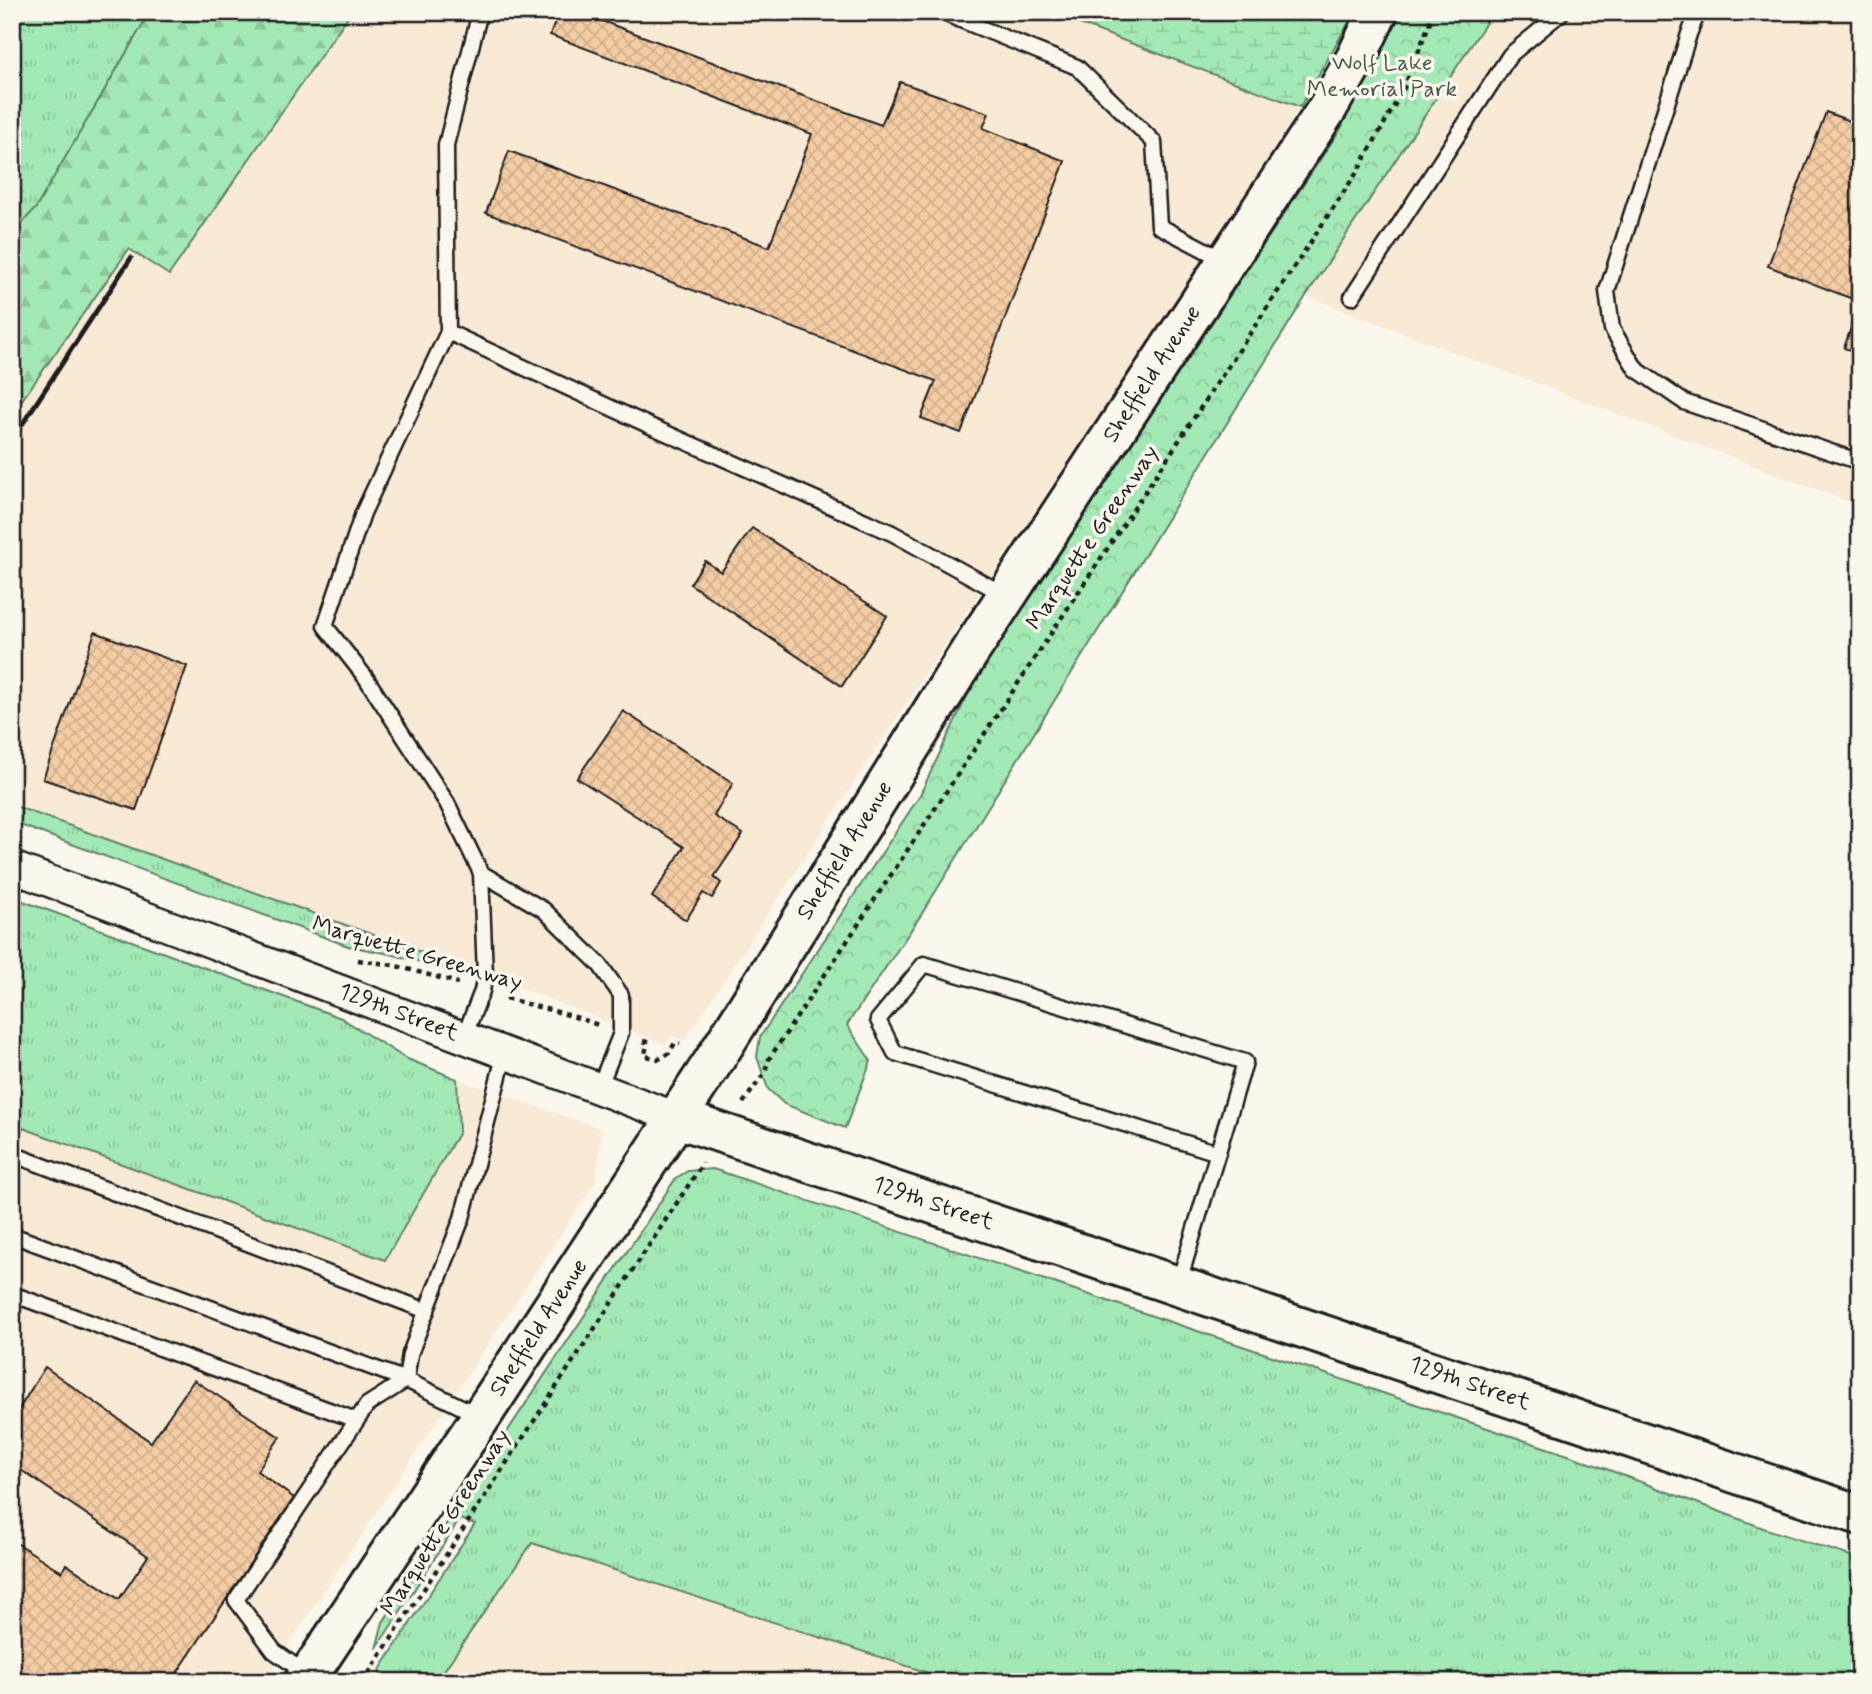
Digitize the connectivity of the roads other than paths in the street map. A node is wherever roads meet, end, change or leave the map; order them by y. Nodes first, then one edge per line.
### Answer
1 (480, 12) edge
2 (941, 12) edge
3 (1378, 12) edge
4 (1562, 12) edge
5 (1698, 12) edge
6 (1226, 261) junction
7 (1352, 297) dead end
8 (448, 332) junction
9 (1860, 462) edge
10 (1006, 596) junction
11 (12, 867) edge
12 (481, 873) junction
13 (464, 1038) junction
14 (505, 1053) junction
15 (599, 1088) junction
16 (677, 1118) junction
17 (1218, 1153) junction
18 (12, 1154) edge
19 (12, 1236) edge
20 (1178, 1286) junction
21 (12, 1294) edge
22 (427, 1311) junction
23 (406, 1380) junction
24 (481, 1417) junction
25 (356, 1420) junction
26 (1860, 1516) edge
27 (310, 1680) edge

1 - 8 lane
2 - 6 lane
3 - 6 main road, Sheffield Avenue
4 - 7 lane
5 - 9 lane
6 - 10 main road, Sheffield Avenue
8 - 10 lane
8 - 12 lane
10 - 16 main road, Sheffield Avenue
11 - 13 street, 129th Street
12 - 13 lane
12 - 15 lane
13 - 14 street, 129th Street
14 - 15 street, 129th Street
14 - 22 lane
15 - 16 street, 129th Street
16 - 20 main road, 129th Street
16 - 24 main road, Sheffield Avenue
17 - 17 lane
17 - 20 lane
18 - 22 lane
19 - 23 lane
20 - 26 main road, 129th Street
21 - 25 lane
22 - 23 lane
23 - 24 lane
23 - 25 lane
24 - 27 main road, Sheffield Avenue
25 - 27 lane

